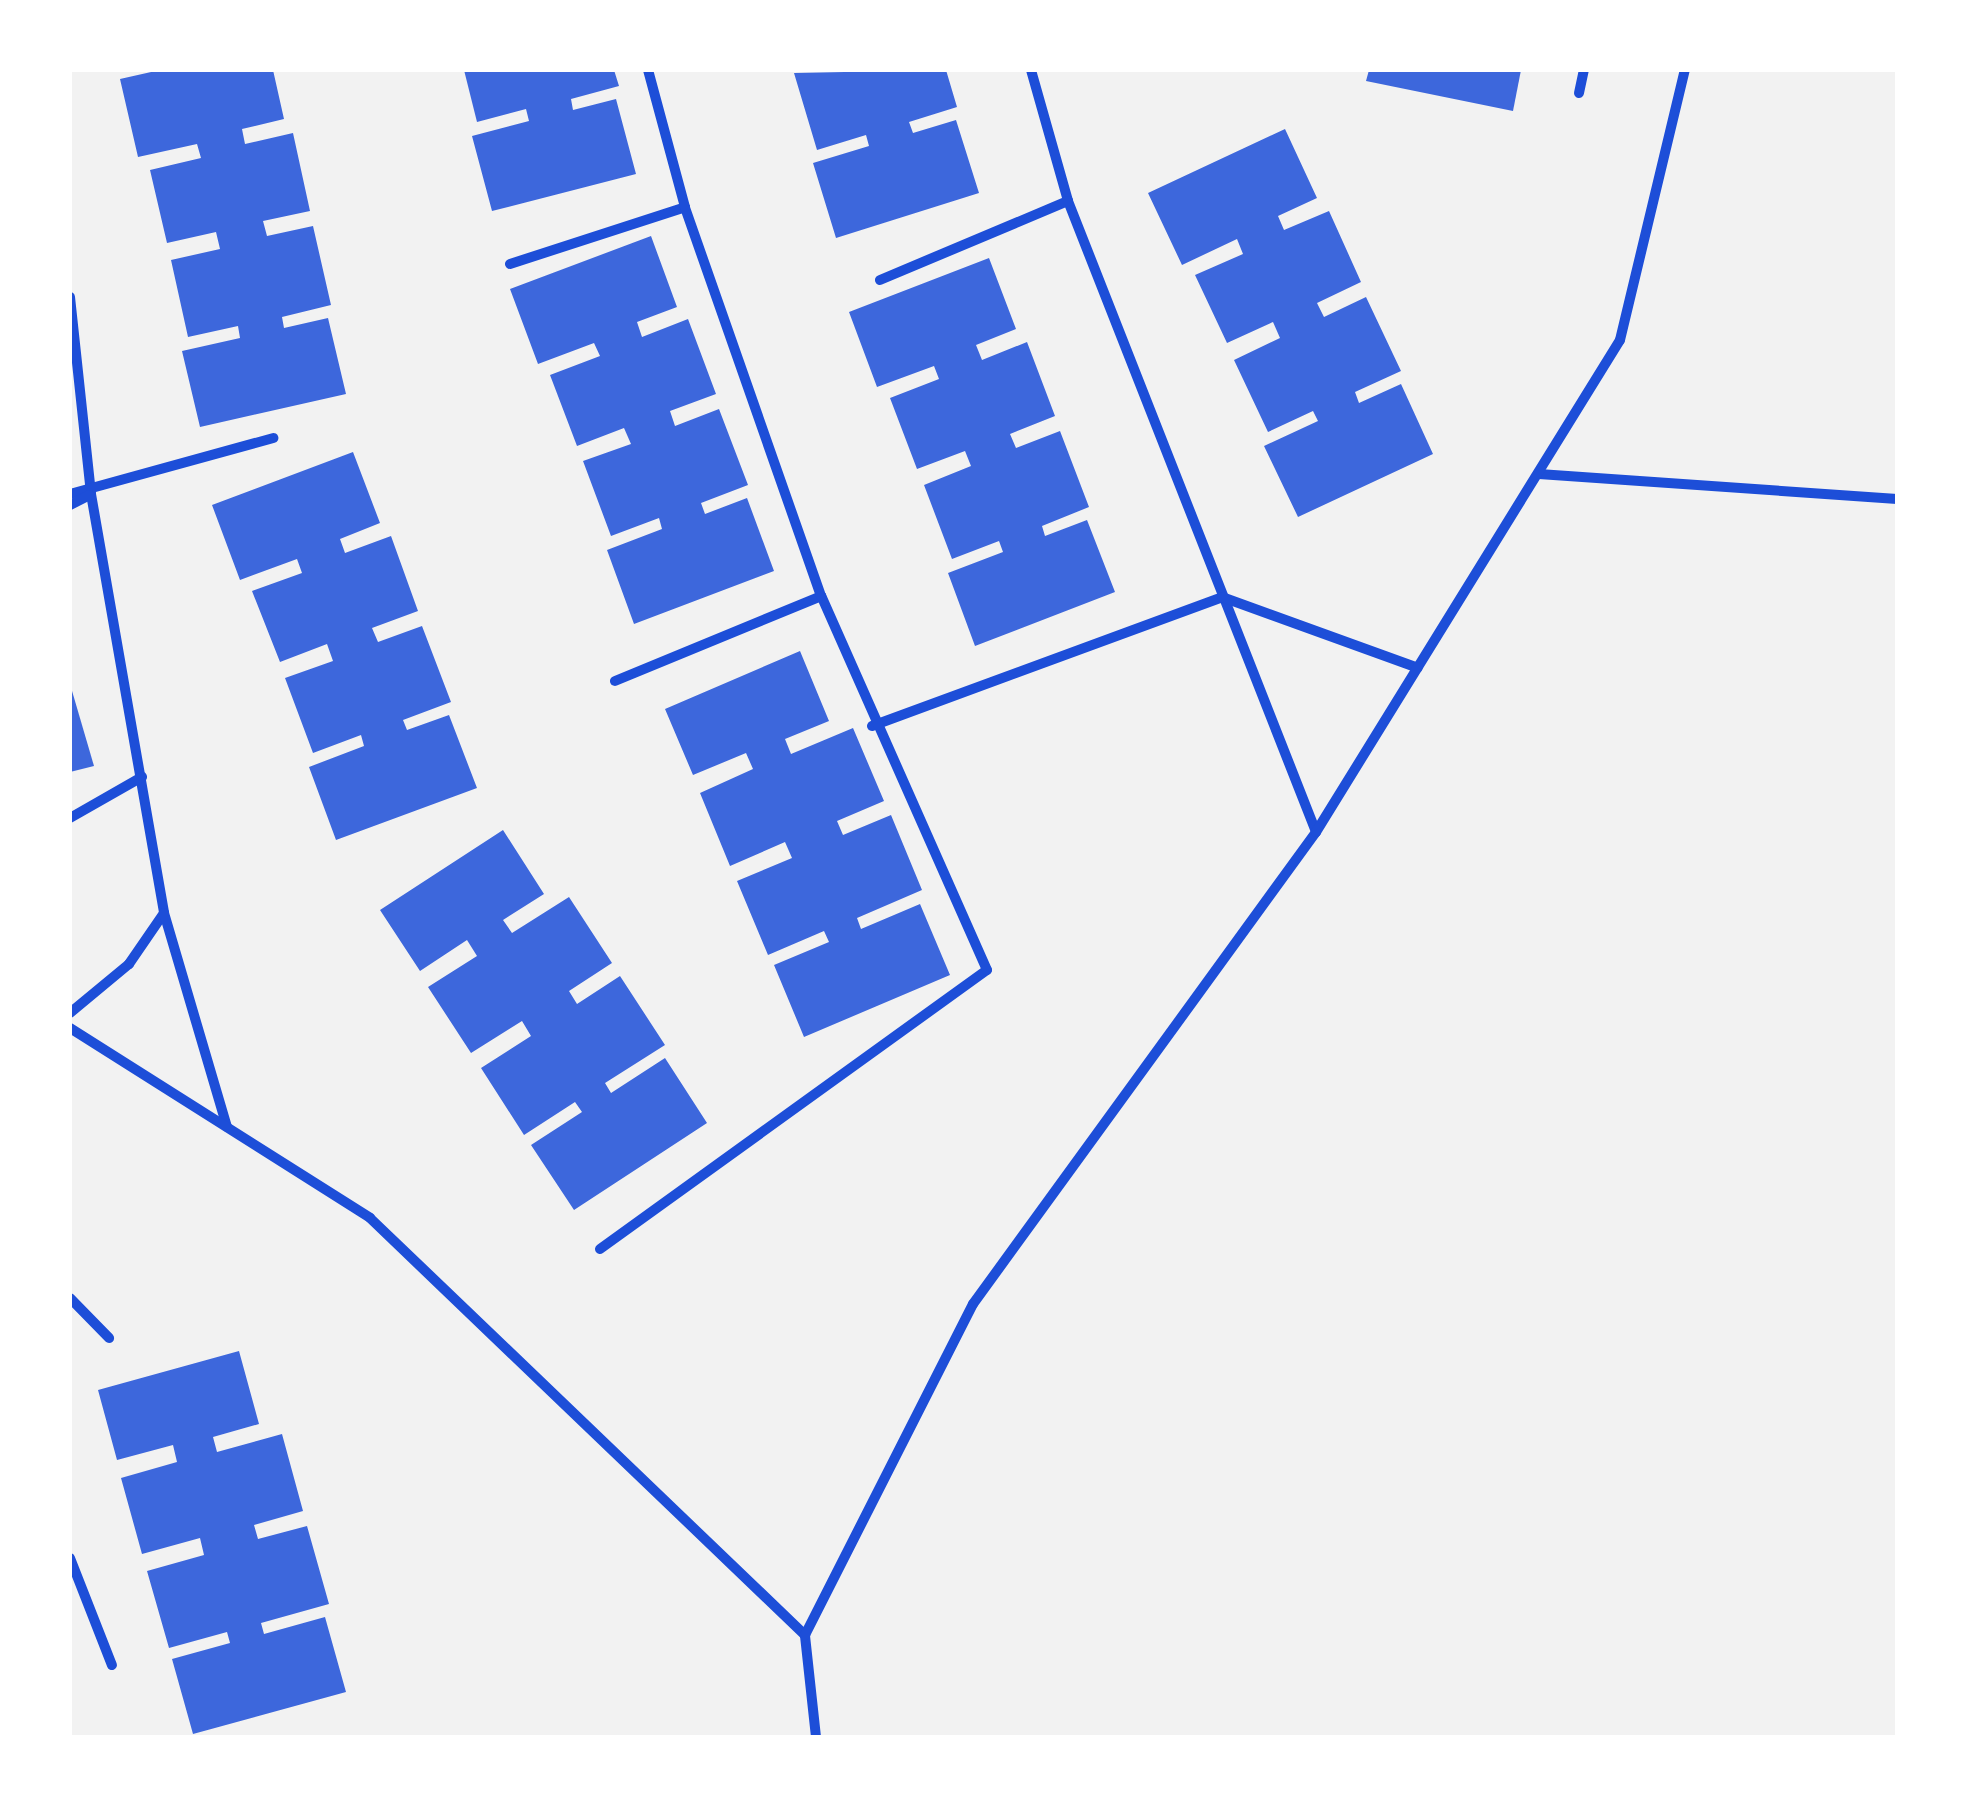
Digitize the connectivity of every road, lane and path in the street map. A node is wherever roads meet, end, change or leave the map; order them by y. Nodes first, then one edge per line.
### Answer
1 (648, 70) edge
2 (1031, 70) edge
3 (1584, 70) edge
4 (1685, 70) edge
5 (1580, 93) dead end
6 (1068, 201) junction
7 (684, 207) junction
8 (510, 264) dead end
9 (880, 280) dead end
10 (70, 297) edge
11 (274, 438) dead end
12 (1539, 474) junction
13 (70, 494) edge
14 (91, 494) junction
15 (1897, 499) edge
16 (70, 505) edge
17 (821, 596) junction
18 (1222, 597) junction
19 (1418, 668) junction
20 (615, 681) dead end
21 (872, 726) junction
22 (142, 777) junction
23 (70, 818) edge
24 (1316, 832) junction
25 (164, 914) junction
26 (70, 1013) edge
27 (70, 1028) edge
28 (228, 1128) junction
29 (600, 1248) dead end
30 (70, 1298) edge
31 (109, 1338) dead end
32 (70, 1558) edge
33 (805, 1636) junction
34 (112, 1665) dead end
35 (816, 1737) edge

1 - 7 street
2 - 6 street
3 - 5 street
4 - 12 street
6 - 9 street
6 - 18 street
7 - 8 street
7 - 17 street
10 - 14 street
11 - 14 street
12 - 15 street
12 - 19 street
13 - 14 street
14 - 16 street
14 - 22 street
17 - 20 street
17 - 21 street
18 - 19 street
18 - 21 street
18 - 24 street
19 - 24 street
21 - 29 street
22 - 23 street
22 - 25 street
24 - 33 street
25 - 26 street
25 - 28 street
27 - 28 street
28 - 33 street
30 - 31 street
32 - 34 street
33 - 35 street

